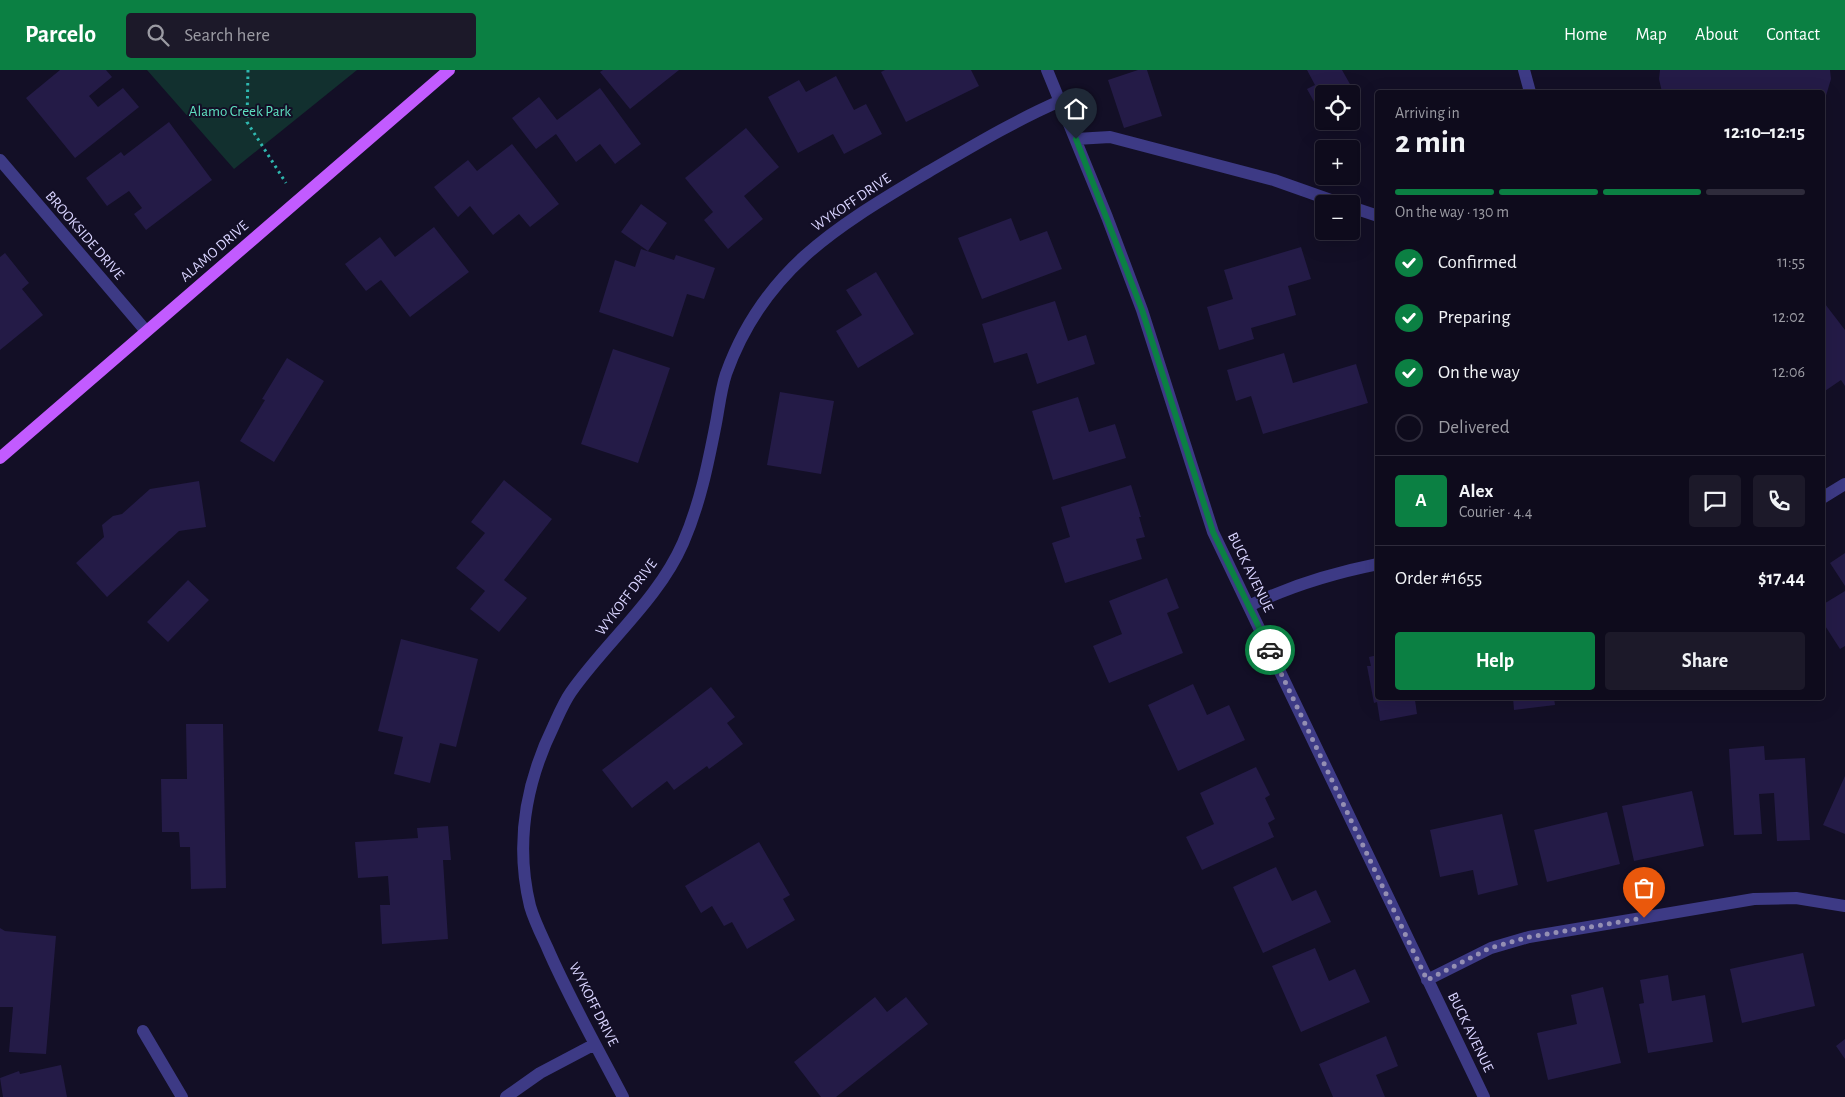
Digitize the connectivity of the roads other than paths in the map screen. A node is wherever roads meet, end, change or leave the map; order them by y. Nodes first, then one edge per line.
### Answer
1 (449, 70) edge
2 (1047, 70) edge
3 (1524, 70) edge
4 (1529, 90) edge
5 (1060, 101) junction
6 (1076, 139) junction
7 (0, 160) edge
8 (1316, 195) edge
9 (1360, 210) edge
10 (1375, 215) edge
11 (146, 331) junction
12 (0, 458) edge
13 (1845, 484) edge
14 (1825, 496) edge
15 (1375, 565) edge
16 (1249, 606) junction
17 (1845, 906) edge
18 (1427, 980) junction
19 (143, 1031) dead end
20 (595, 1044) junction
21 (182, 1097) edge
22 (506, 1097) edge
23 (623, 1097) edge
24 (1484, 1097) edge

1 - 11 main road, ALAMO DRIVE
2 - 5 street, BUCK AVENUE
3 - 4 street
5 - 6 street, BUCK AVENUE
5 - 20 street, WYKOFF DRIVE
6 - 8 street
6 - 16 street, BUCK AVENUE
7 - 11 street, BROOKSIDE DRIVE
9 - 10 street
11 - 12 main road, ALAMO DRIVE
13 - 14 street
15 - 16 street
16 - 18 street, BUCK AVENUE
17 - 18 street
18 - 24 street, BUCK AVENUE
19 - 21 street
20 - 22 street
20 - 23 street, WYKOFF DRIVE

